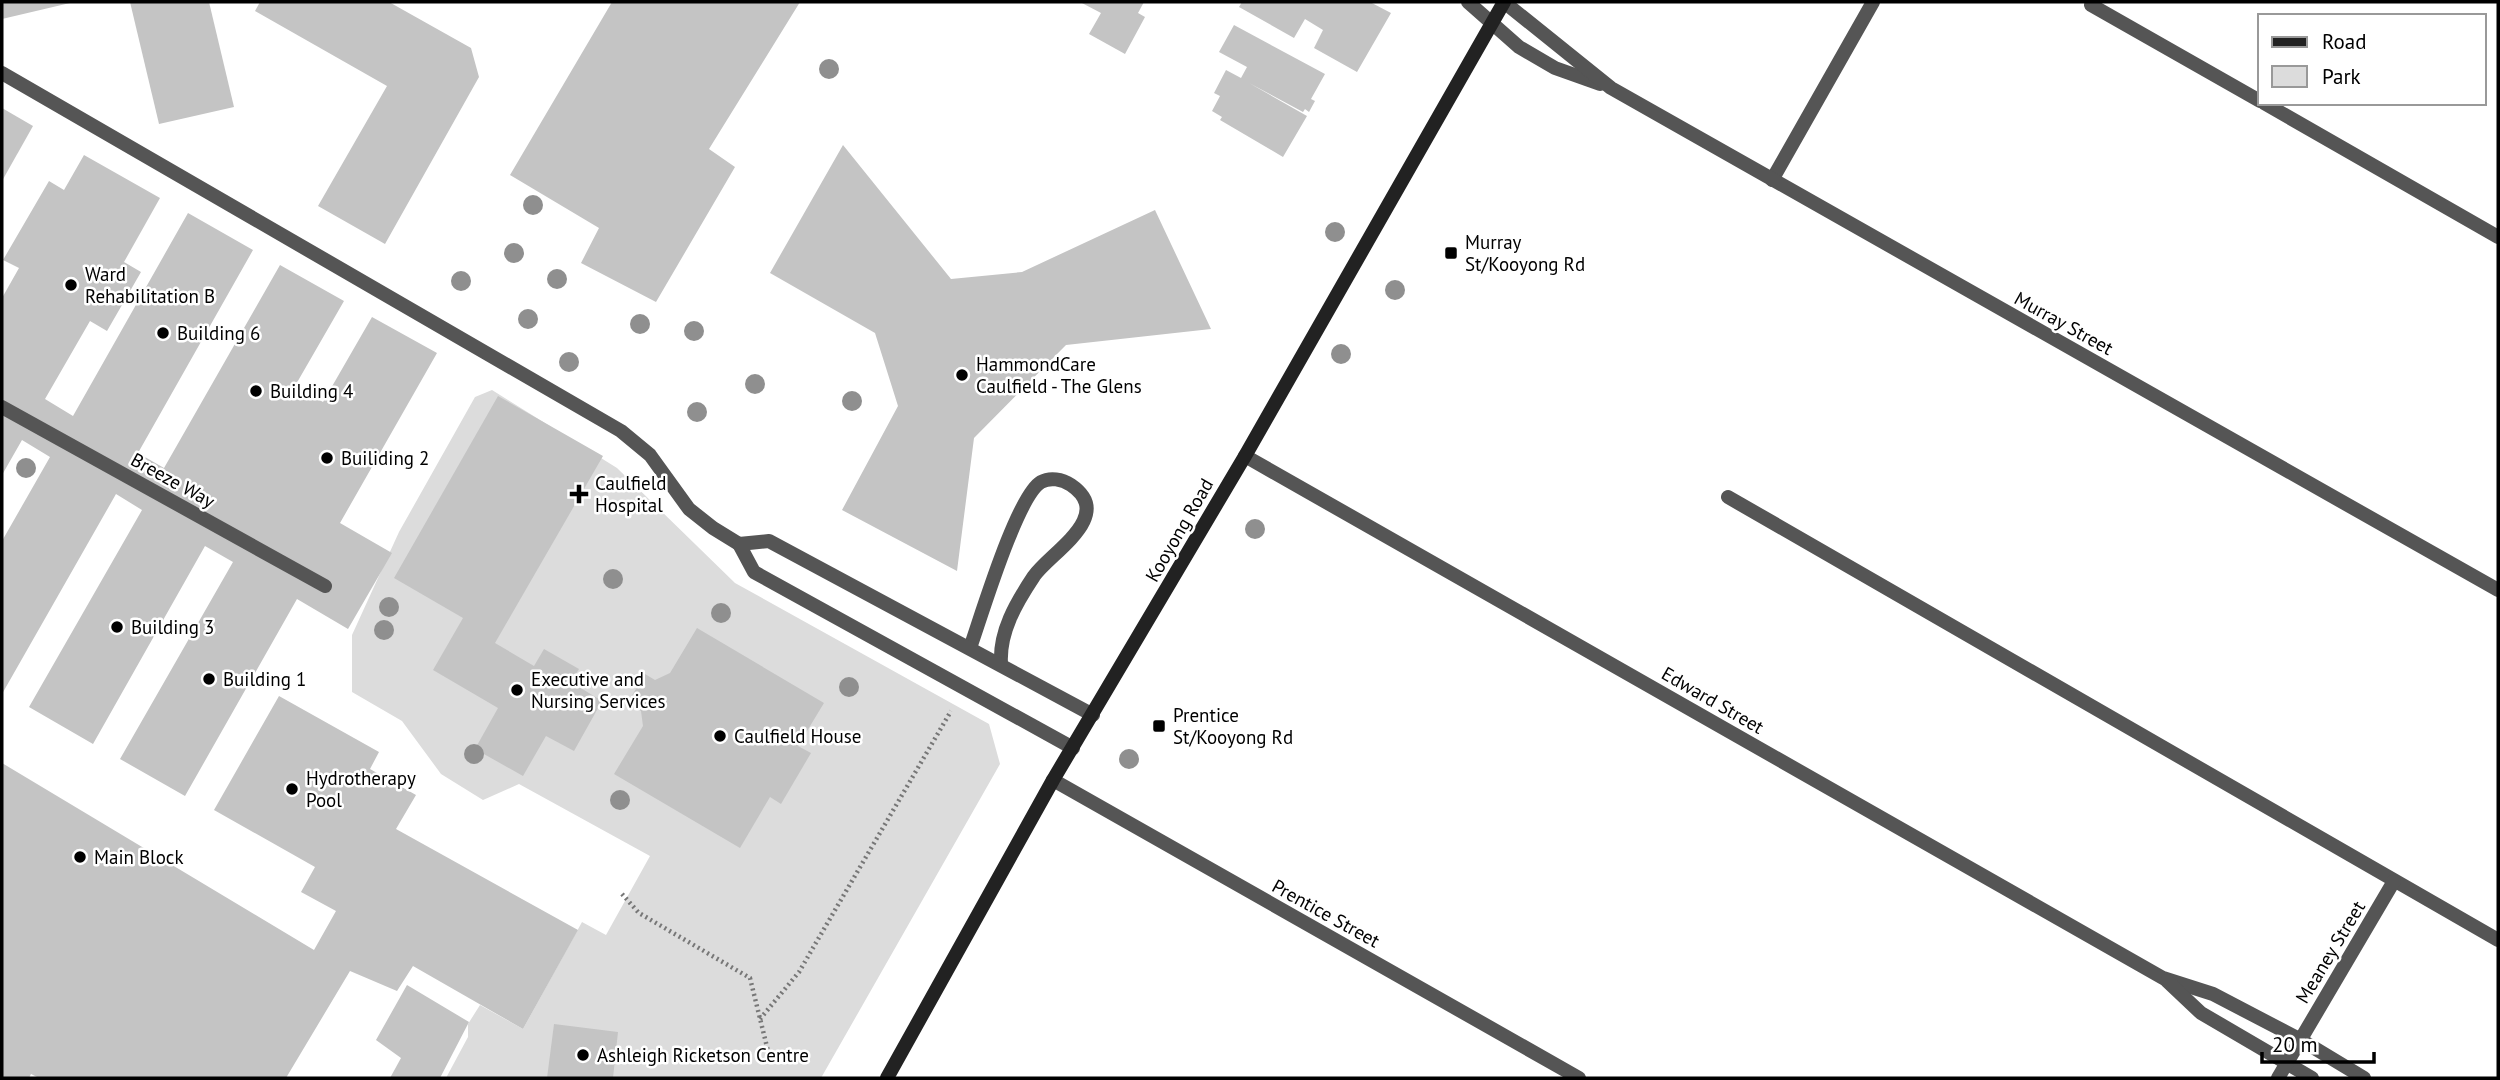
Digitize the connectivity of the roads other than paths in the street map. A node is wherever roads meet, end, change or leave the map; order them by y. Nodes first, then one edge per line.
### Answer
1 (1468, 2) edge
2 (1504, 2) edge
3 (1873, 2) edge
4 (2090, 3) edge
5 (1492, 24) junction
6 (2, 73) edge
7 (1611, 88) junction
8 (2258, 100) edge
9 (2267, 105) edge
10 (1772, 180) junction
11 (2498, 237) edge
12 (2, 407) edge
13 (1245, 456) junction
14 (1728, 498) dead end
15 (739, 544) junction
16 (326, 586) dead end
17 (2498, 590) edge
18 (970, 648) junction
19 (1001, 664) junction
20 (1093, 715) junction
21 (1073, 748) junction
22 (1053, 780) junction
23 (2394, 881) junction
24 (2498, 940) edge
25 (2163, 978) junction
26 (2301, 1040) junction
27 (2286, 1065) junction
28 (887, 1078) edge
29 (1579, 1078) edge
30 (2278, 1078) edge
31 (2312, 1078) edge
32 (2364, 1078) edge

1 - 5 street, Murray Street
2 - 5 street, Kooyong Road
2 - 7 street, Murray Street
3 - 10 street
4 - 8 street
5 - 7 street, Murray Street
5 - 13 street, Kooyong Road
6 - 15 street
7 - 10 street, Murray Street
9 - 11 street
10 - 17 street, Murray Street
12 - 16 street, Breeze Way
13 - 20 street, Kooyong Road
13 - 25 street, Edward Street
14 - 23 street
15 - 18 street
15 - 21 street
18 - 19 street
18 - 19 street
19 - 20 street
20 - 21 street, Kooyong Road
21 - 22 street, Kooyong Road
22 - 28 street, Kooyong Road
22 - 29 street, Prentice Street
23 - 24 street
23 - 26 street, Meaney Street
25 - 26 street, Edward Street
25 - 27 street, Edward Street
26 - 27 street, Meaney Street
26 - 32 street, Edward Street
27 - 30 street, Meaney Street
27 - 31 street, Edward Street

